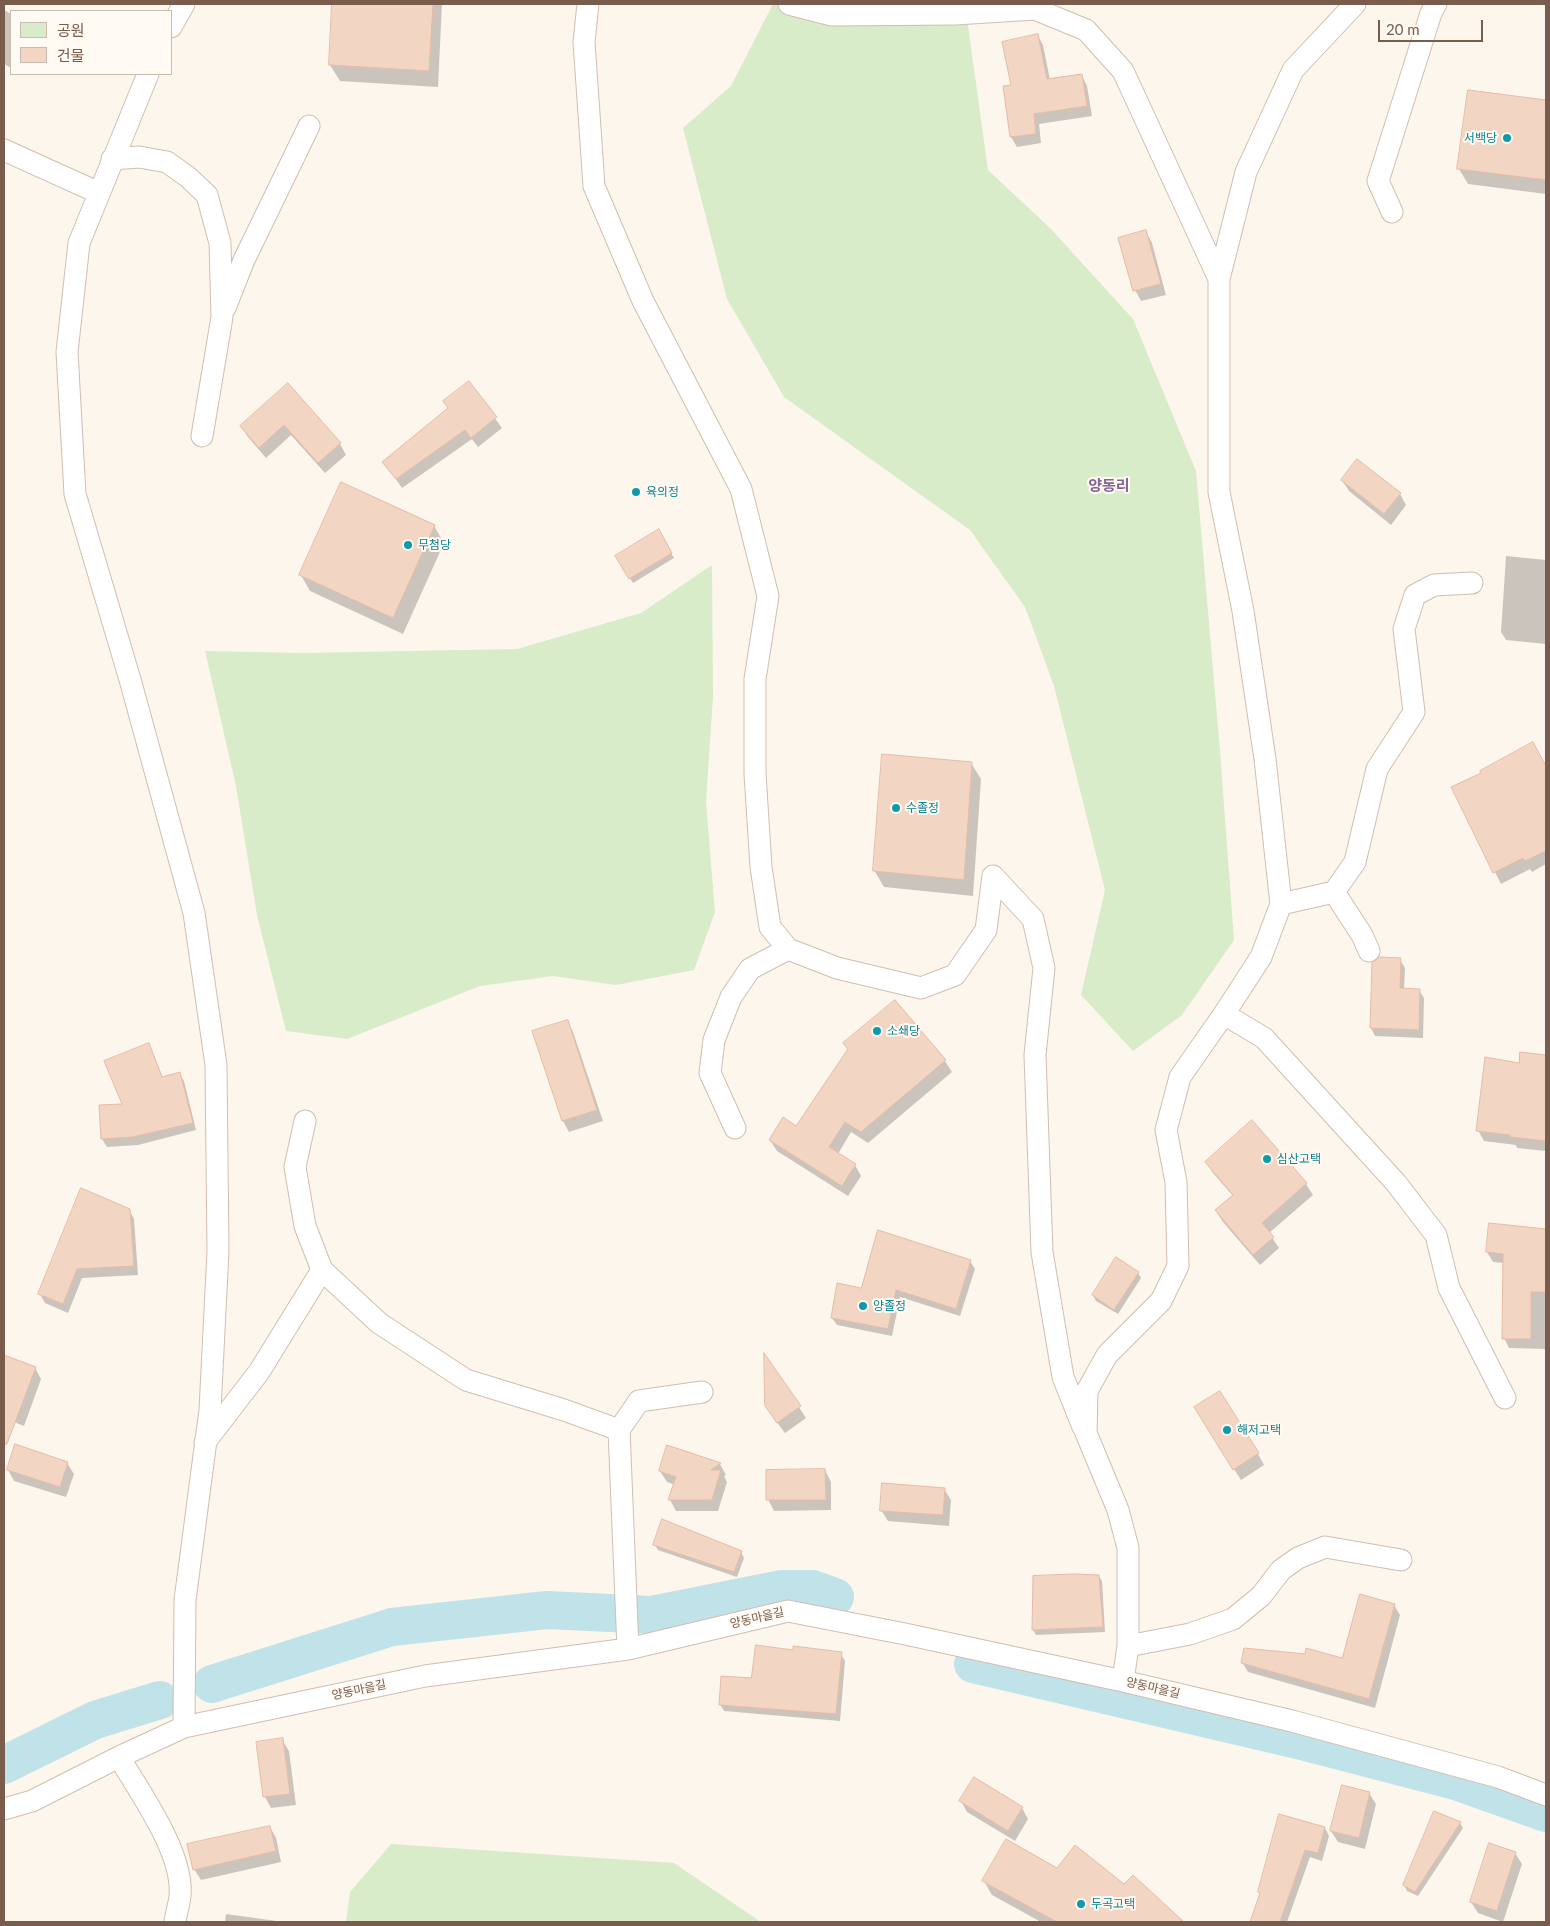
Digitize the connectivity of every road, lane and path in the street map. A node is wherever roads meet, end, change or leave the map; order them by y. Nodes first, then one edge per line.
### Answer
1 (184, 4) edge
2 (588, 4) edge
3 (789, 4) edge
4 (1355, 4) edge
5 (1437, 7) edge
6 (172, 25) edge
7 (148, 75) edge
8 (309, 126) dead end
9 (4, 150) edge
10 (112, 159) junction
11 (99, 193) junction
12 (1392, 212) dead end
13 (1219, 279) junction
14 (222, 317) junction
15 (202, 436) dead end
16 (1472, 583) dead end
17 (1334, 892) junction
18 (1281, 904) junction
19 (788, 949) junction
20 (1369, 951) dead end
21 (1224, 1014) junction
22 (305, 1121) dead end
23 (735, 1128) dead end
24 (322, 1270) junction
25 (702, 1392) dead end
26 (1505, 1398) dead end
27 (619, 1430) junction
28 (1086, 1434) junction
29 (205, 1442) junction
30 (1401, 1560) dead end
31 (1128, 1646) junction
32 (628, 1648) junction
33 (1123, 1681) junction
34 (184, 1727) junction
35 (119, 1757) junction
36 (1546, 1795) edge
37 (4, 1809) edge
38 (174, 1922) edge

1 - 6 lane
2 - 19 lane
3 - 13 lane
4 - 13 lane
5 - 12 lane
7 - 10 lane
8 - 14 lane
9 - 11 lane
10 - 11 lane
10 - 14 lane
11 - 29 lane
13 - 18 lane
14 - 15 lane
16 - 17 lane
17 - 18 lane
17 - 20 lane
18 - 21 lane
19 - 23 lane
19 - 28 lane
21 - 26 lane
21 - 28 lane
22 - 24 lane
24 - 27 lane
24 - 29 lane
25 - 27 lane
27 - 32 lane
28 - 31 lane
29 - 34 lane
30 - 31 lane
31 - 33 lane
32 - 33 lane, 양동마을길
32 - 34 lane, 양동마을길
33 - 36 lane, 양동마을길
34 - 35 lane, 양동마을길
35 - 37 lane, 양동마을길
35 - 38 lane

